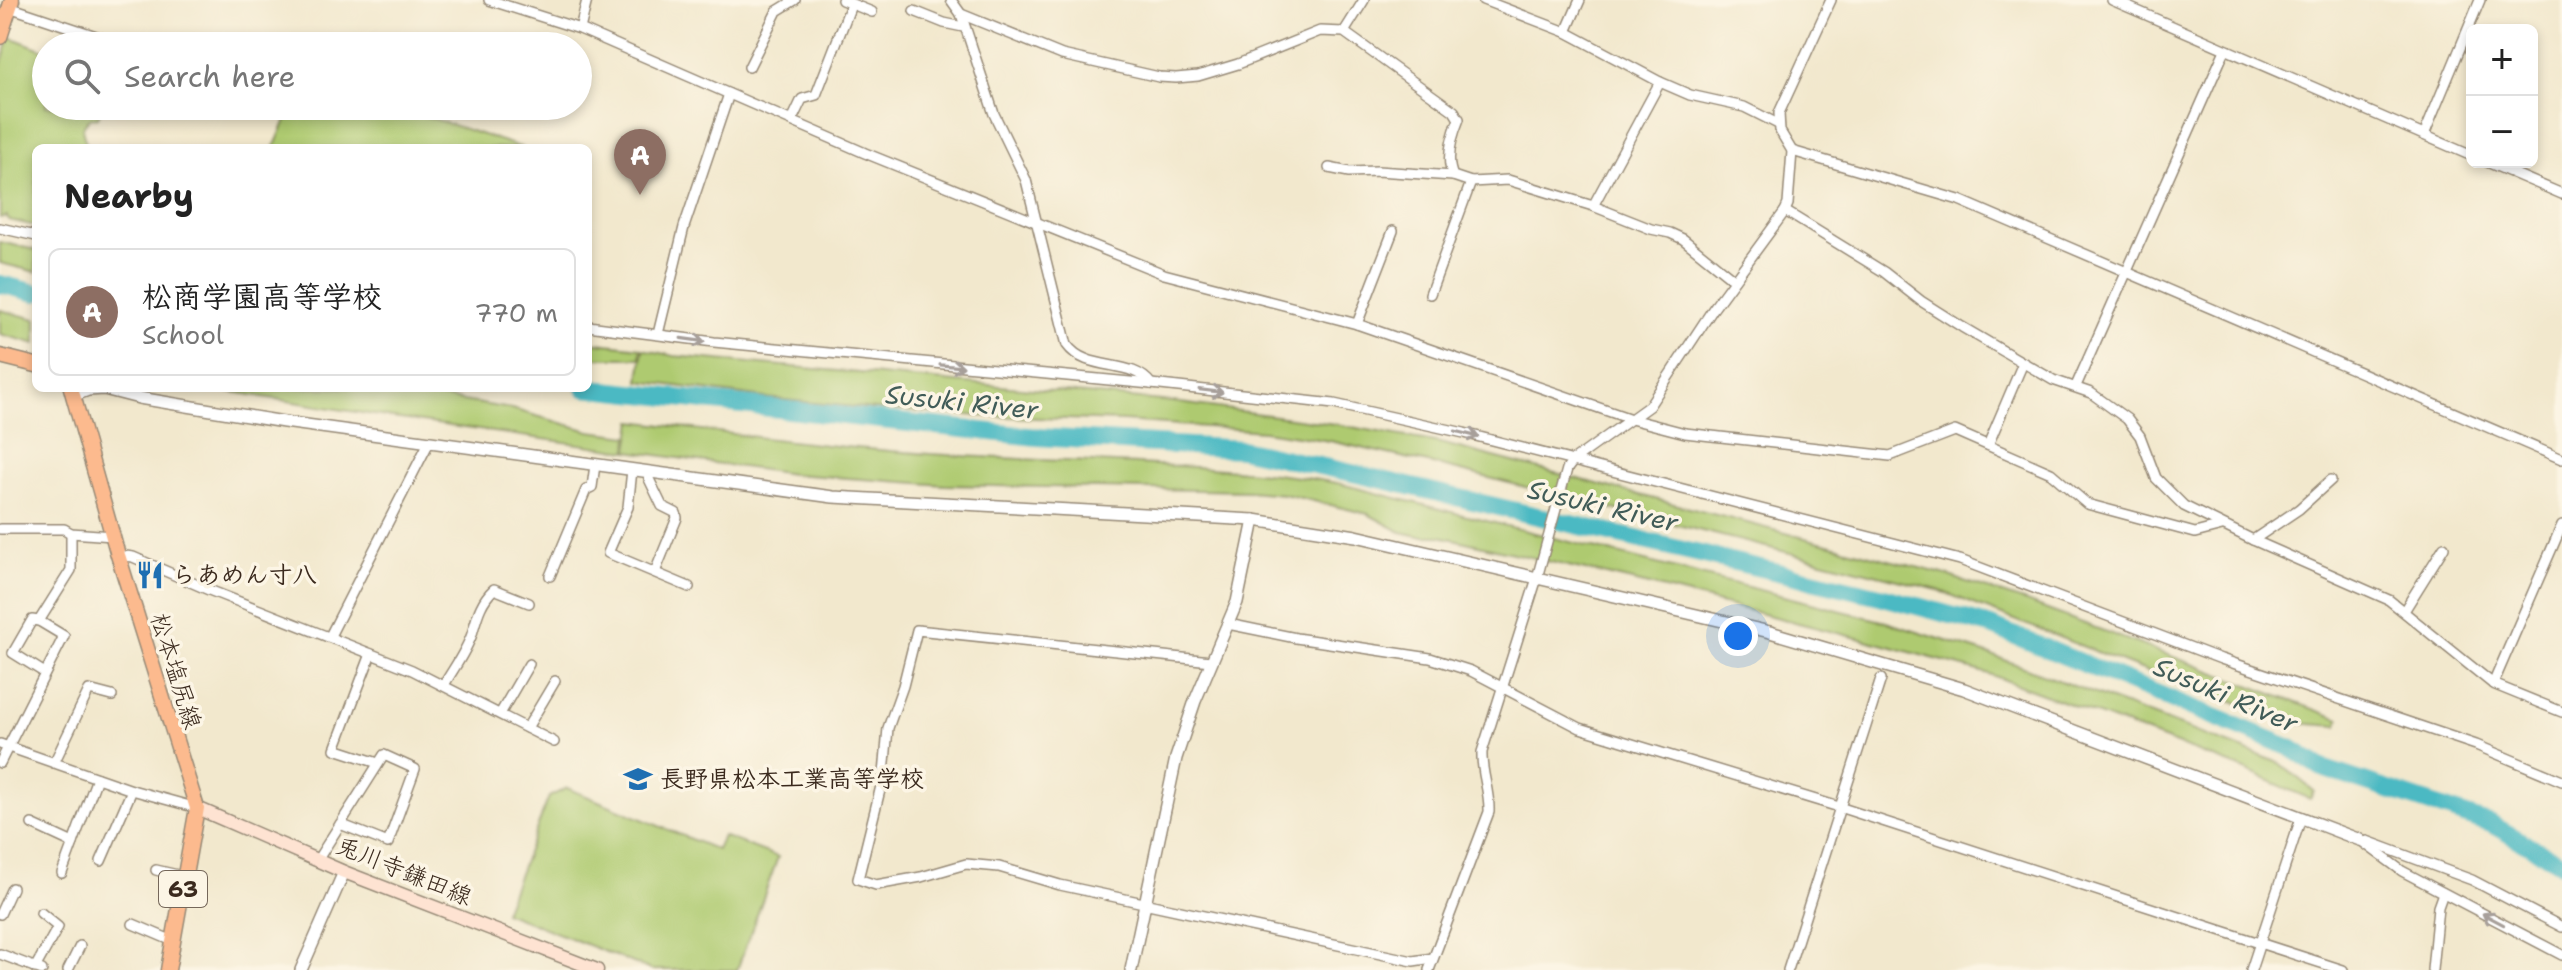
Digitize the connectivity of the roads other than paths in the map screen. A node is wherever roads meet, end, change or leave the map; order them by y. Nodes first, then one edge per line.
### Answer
1 (489, 0) edge
2 (587, 0) edge
3 (795, 0) edge
4 (951, 0) edge
5 (1364, 0) edge
6 (1483, 0) edge
7 (1580, 0) edge
8 (1831, 0) edge
9 (2112, 0) edge
10 (2140, 0) edge
11 (2480, 0) edge
12 (10, 2) edge
13 (846, 3) edge
14 (515, 4) edge
15 (914, 11) dead end
16 (2138, 11) junction
17 (872, 12) dead end
18 (961, 14) junction
19 (963, 27) junction
20 (580, 29) junction
21 (89, 32) edge
22 (587, 32) edge
23 (1344, 32) junction
24 (1566, 32) junction
25 (592, 34) edge
26 (0, 37) edge
27 (2225, 50) junction
28 (749, 67) dead end
29 (1660, 82) junction
30 (729, 94) junction
31 (792, 120) junction
32 (1778, 124) junction
33 (2424, 135) junction
34 (1792, 151) junction
35 (2466, 153) edge
36 (1329, 168) dead end
37 (2501, 168) edge
38 (1453, 176) junction
39 (1471, 182) junction
40 (2562, 194) edge
41 (1593, 206) junction
42 (1785, 211) junction
43 (1039, 225) junction
44 (0, 228) edge
45 (1393, 231) dead end
46 (32, 235) edge
47 (2126, 273) junction
48 (1734, 280) junction
49 (1430, 294) dead end
50 (1357, 324) junction
51 (592, 326) edge
52 (658, 334) junction
53 (0, 356) edge
54 (2023, 363) junction
55 (32, 364) edge
56 (1151, 384) junction
57 (2076, 386) junction
58 (73, 392) edge
59 (116, 392) edge
60 (1631, 419) junction
61 (427, 442) junction
62 (1988, 445) junction
63 (2562, 459) edge
64 (1574, 460) junction
65 (595, 465) junction
66 (632, 470) junction
67 (648, 472) junction
68 (2331, 480) dead end
69 (1254, 520) junction
70 (2562, 525) edge
71 (2222, 526) junction
72 (0, 529) edge
73 (71, 533) junction
74 (113, 536) junction
75 (2253, 540) junction
76 (2444, 547) dead end
77 (118, 555) junction
78 (655, 572) junction
79 (1538, 573) junction
80 (550, 576) dead end
81 (689, 587) dead end
82 (529, 603) dead end
83 (2404, 611) junction
84 (39, 621) junction
85 (1228, 624) junction
86 (330, 636) junction
87 (371, 654) junction
88 (1211, 661) junction
89 (529, 664) dead end
90 (1878, 664) junction
91 (1895, 669) junction
92 (45, 673) junction
93 (1881, 679) junction
94 (555, 681) dead end
95 (2493, 684) junction
96 (444, 685) junction
97 (1502, 686) junction
98 (112, 696) dead end
99 (2562, 712) edge
100 (500, 714) junction
101 (527, 728) junction
102 (554, 742) dead end
103 (3, 746) edge
104 (0, 763) edge
105 (54, 763) junction
106 (378, 763) junction
107 (97, 778) junction
108 (2562, 781) edge
109 (132, 790) junction
110 (1839, 807) junction
111 (197, 808) junction
112 (2301, 818) junction
113 (40, 824) dead end
114 (340, 824) junction
115 (2360, 840) junction
116 (73, 843) junction
117 (107, 856) dead end
118 (318, 859) junction
119 (156, 870) dead end
120 (344, 872) junction
121 (62, 873) dead end
122 (186, 877) junction
123 (12, 888) dead end
124 (2443, 893) junction
125 (1146, 902) junction
126 (41, 913) dead end
127 (0, 914) edge
128 (133, 924) dead end
129 (2562, 927) edge
130 (173, 941) junction
131 (2260, 942) junction
132 (80, 946) dead end
133 (0, 954) edge
134 (2562, 955) edge
135 (1433, 958) junction
136 (38, 969) edge
137 (68, 970) edge
138 (168, 970) edge
139 (301, 970) edge
140 (597, 970) edge
141 (1131, 970) edge
142 (1429, 970) edge
143 (1788, 970) edge
144 (2251, 970) edge
145 (2343, 970) edge
146 (2432, 970) edge

1 - 14 street
2 - 20 street
3 - 28 street
4 - 18 street
5 - 23 street
6 - 24 street
7 - 24 street
8 - 32 street
9 - 16 street
10 - 16 street
11 - 33 street
12 - 21 street
12 - 26 main road
13 - 17 street
13 - 31 street
14 - 20 street
15 - 19 street
16 - 27 street
18 - 19 street
18 - 23 street
19 - 43 street
20 - 22 street
23 - 38 street
24 - 29 street
25 - 30 street
27 - 33 street
27 - 47 street
29 - 32 street
29 - 41 street
30 - 31 street
30 - 52 street
31 - 43 street
32 - 34 street
33 - 35 street
34 - 42 street
34 - 47 street
36 - 38 street
37 - 40 street
38 - 39 street
39 - 41 street
39 - 49 street
41 - 48 street
42 - 48 street
42 - 54 street
43 - 50 street
43 - 56 street
44 - 46 street
45 - 50 street
47 - 57 street
47 - 63 street
48 - 60 street
50 - 60 street
51 - 52 street
52 -> 56 street
53 - 55 main road
54 - 57 street
54 - 62 street
56 -> 64 street
57 - 71 street
58 - 74 main road, 松本塩尻線 / 63
59 - 61 street
60 - 62 street
60 - 64 street
61 - 65 street
61 - 86 street
62 - 71 street
64 - 79 street
64 - 108 street
65 - 66 street
65 - 80 street
66 - 67 street
66 - 78 street
67 - 69 street
67 - 78 street
68 - 75 street
69 - 79 street
69 - 85 street
70 - 95 street
71 - 75 street
72 - 73 street
73 - 74 street
73 - 84 street
74 - 77 main road, 松本塩尻線 / 63
75 - 83 street
76 - 83 street
77 - 86 street
77 - 111 main road, 松本塩尻線 / 63
78 - 81 street
79 - 90 street
79 - 97 street
82 - 96 street
83 - 95 street
84 - 92 street
84 - 92 street
85 - 88 street
85 - 97 street
86 - 87 street
87 - 96 street
87 - 106 street
88 - 125 street
88 - 125 street
89 - 100 street
90 - 91 street
90 - 93 street
91 - 93 street
91 - 112 street
92 - 103 street
93 - 110 street
94 - 101 street
95 - 99 street
96 - 100 street
97 - 110 street
97 - 135 street
98 - 105 street
100 - 101 street
101 - 102 street
103 - 104 street
103 - 105 street
105 - 107 street
106 - 114 street
106 - 114 street
107 - 109 street
107 - 116 street
109 - 111 street
109 - 117 street
110 - 131 street
110 - 143 street
111 - 118 main road, 兎川寺鎌田線
111 - 122 main road, 松本塩尻線 / 63
112 - 115 street
112 - 131 street
113 - 116 street
114 - 118 street
115 - 124 street
115 - 129 street
116 - 121 street
118 - 120 main road, 兎川寺鎌田線
119 - 122 street
120 - 139 street
120 - 140 main road, 兎川寺鎌田線
122 - 130 main road, 松本塩尻線 / 63
123 - 127 street
134 -> 124 street
124 - 146 street
125 - 135 street
125 - 141 street
126 - 136 street
128 - 130 street
130 - 138 main road, 松本塩尻線 / 63
131 - 144 street
131 - 145 street
132 - 137 street
133 - 136 street
135 - 142 street

